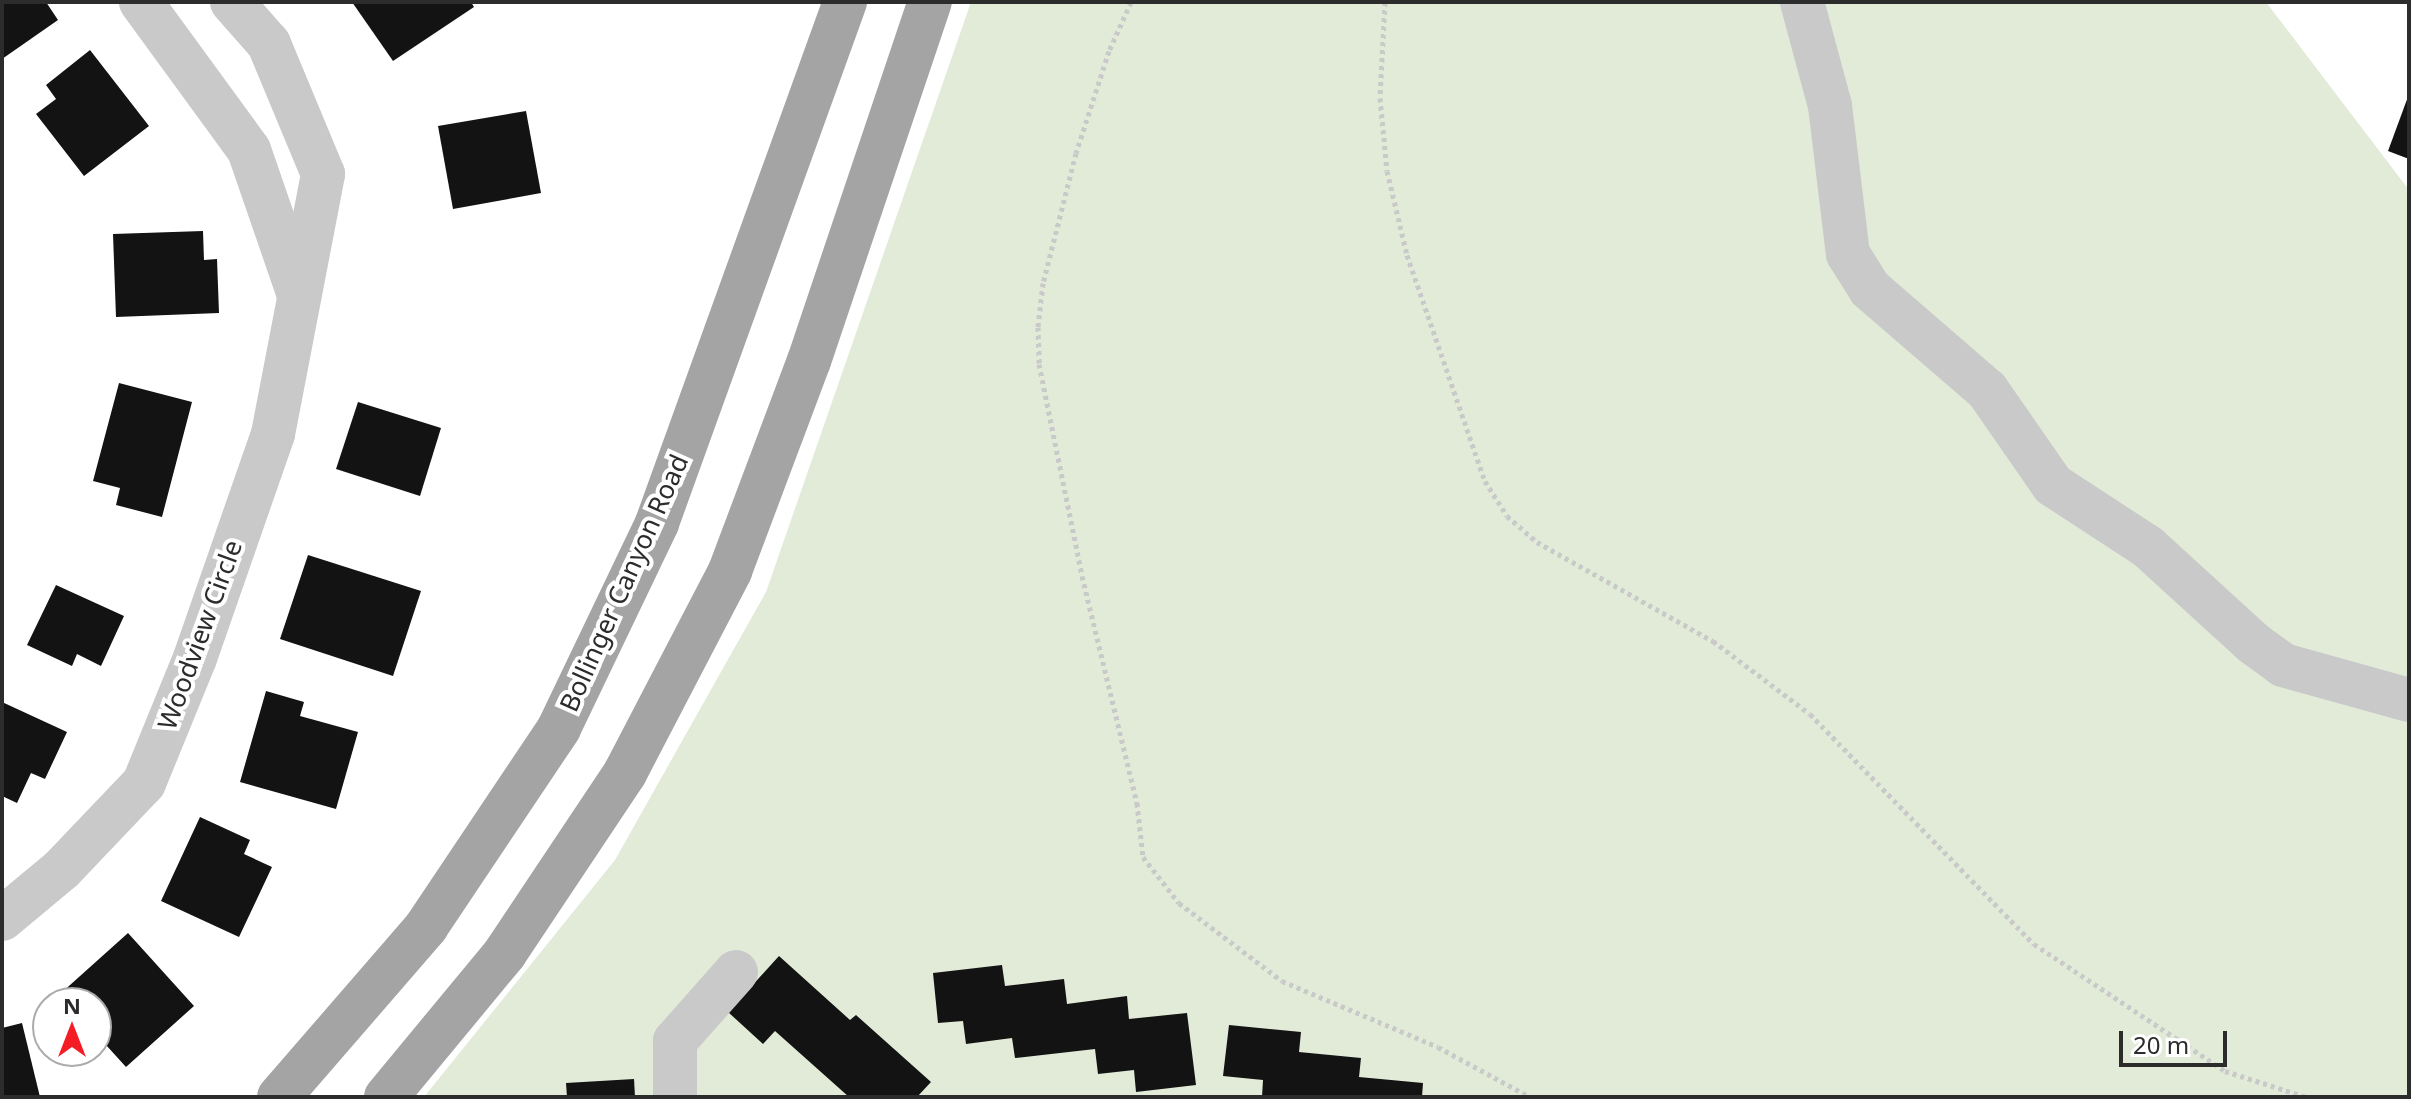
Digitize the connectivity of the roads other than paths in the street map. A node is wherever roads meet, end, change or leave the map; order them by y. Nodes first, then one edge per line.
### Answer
1 (141, 2) edge
2 (232, 2) edge
3 (845, 2) edge
4 (930, 2) edge
5 (1802, 2) edge
6 (300, 295) junction
7 (2409, 700) edge
8 (2, 919) edge
9 (736, 972) dead end
10 (279, 1097) edge
11 (386, 1097) edge
12 (675, 1097) edge

1 - 6 street
2 - 6 street, Woodview Circle
3 - 10 main road, Bollinger Canyon Road
4 - 11 main road
5 - 7 street
6 - 8 street, Woodview Circle
9 - 12 street

